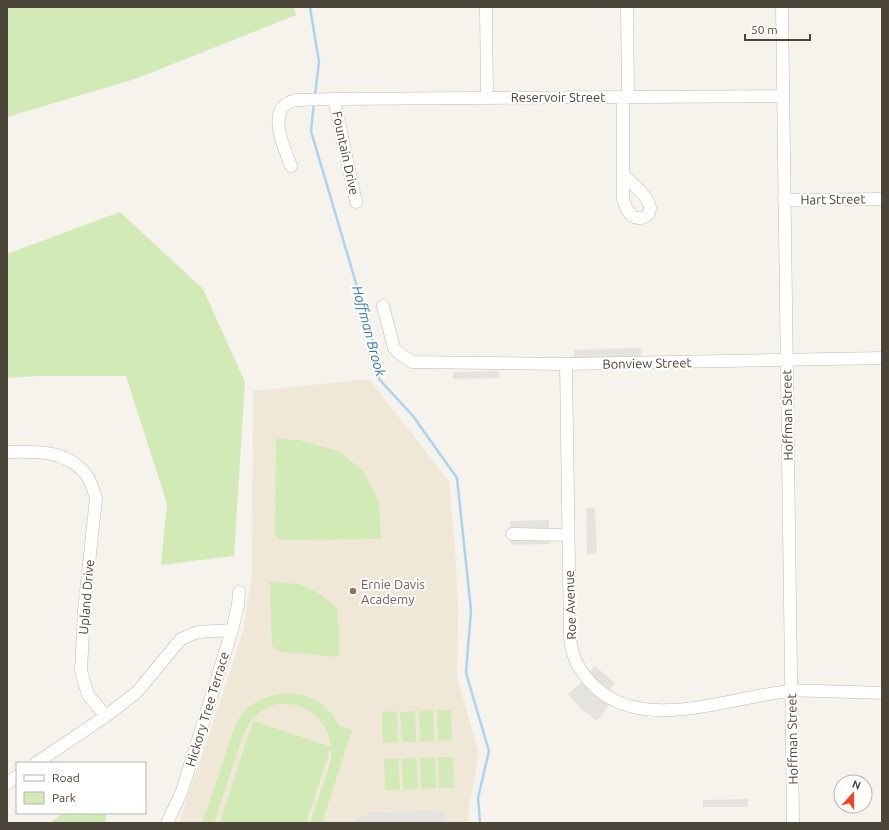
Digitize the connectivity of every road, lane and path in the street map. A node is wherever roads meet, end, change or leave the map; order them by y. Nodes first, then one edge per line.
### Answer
1 (486, 7) edge
2 (627, 7) edge
3 (782, 7) edge
4 (783, 96) junction
5 (625, 97) junction
6 (487, 98) junction
7 (334, 99) junction
8 (291, 166) dead end
9 (624, 176) junction
10 (882, 199) edge
11 (784, 200) junction
12 (356, 202) dead end
13 (383, 306) dead end
14 (882, 358) edge
15 (787, 360) junction
16 (566, 364) junction
17 (7, 452) edge
18 (512, 534) dead end
19 (568, 535) junction
20 (239, 592) dead end
21 (232, 630) junction
22 (792, 691) junction
23 (882, 693) edge
24 (106, 716) junction
25 (37, 762) edge
26 (16, 777) edge
27 (7, 784) edge
28 (167, 823) edge
29 (793, 823) edge

1 - 6 street
2 - 5 street
3 - 4 street, Hoffman Street
4 - 5 street, Reservoir Street
4 - 11 street, Hoffman Street
5 - 6 street, Reservoir Street
5 - 9 street
6 - 7 street, Reservoir Street
7 - 8 street, Fountain Drive
7 - 12 street, Fountain Drive
9 - 9 street
10 - 11 street, Hart Street
11 - 15 street, Hoffman Street
13 - 16 street, Bonview Street
14 - 15 street, Bonview Street
15 - 16 street, Bonview Street
15 - 22 street, Hoffman Street
16 - 19 street, Roe Avenue
17 - 24 street, Upland Drive
18 - 19 street
19 - 22 street, Roe Avenue
20 - 21 street, Hickory Tree Terrace
21 - 24 street
21 - 28 street, Hickory Tree Terrace
22 - 23 street, Roe Avenue
22 - 29 street, Hoffman Street
24 - 25 street
26 - 27 street

